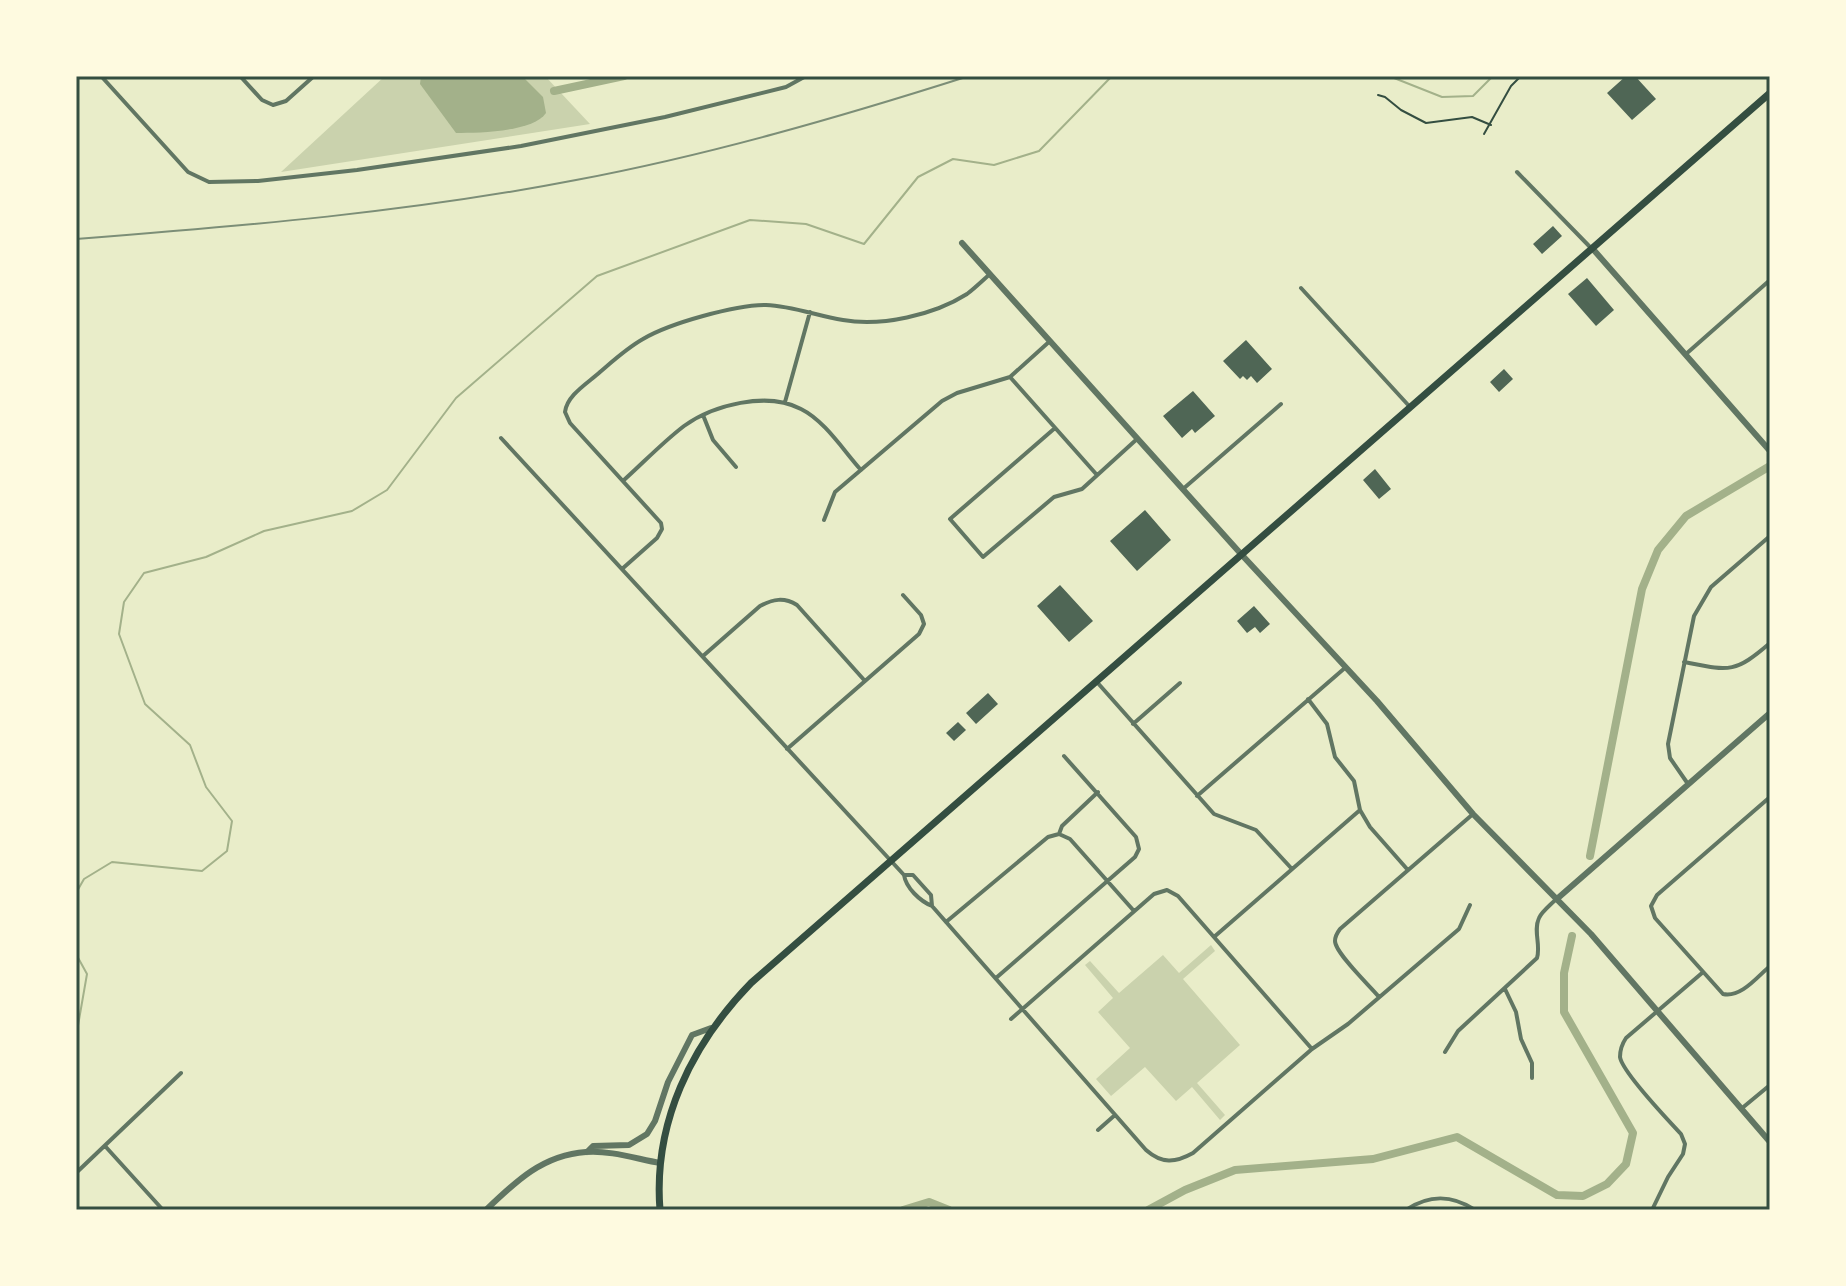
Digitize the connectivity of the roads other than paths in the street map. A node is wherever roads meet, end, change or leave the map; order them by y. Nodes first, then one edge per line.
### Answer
1 (101, 76) edge
2 (240, 76) edge
3 (314, 76) edge
4 (806, 76) edge
5 (1770, 93) edge
6 (1517, 172) dead end
7 (962, 243) dead end
8 (1592, 248) junction
9 (990, 274) junction
10 (1770, 280) edge
11 (1301, 288) dead end
12 (810, 312) junction
13 (1050, 341) junction
14 (1684, 356) junction
15 (1010, 377) junction
16 (785, 402) junction
17 (1281, 404) dead end
18 (1410, 407) junction
19 (703, 415) junction
20 (1055, 428) junction
21 (501, 438) dead end
22 (1137, 439) junction
23 (1770, 451) edge
24 (736, 467) dead end
25 (861, 470) junction
26 (1097, 475) junction
27 (624, 480) junction
28 (1183, 489) junction
29 (824, 520) dead end
30 (1770, 536) edge
31 (1241, 554) junction
32 (622, 570) junction
33 (903, 595) dead end
34 (1770, 643) edge
35 (703, 656) junction
36 (1684, 662) junction
37 (1346, 667) junction
38 (865, 681) junction
39 (1096, 681) junction
40 (1180, 683) dead end
41 (1308, 699) junction
42 (1770, 713) edge
43 (1133, 724) junction
44 (787, 749) junction
45 (1064, 756) dead end
46 (1688, 784) junction
47 (1098, 792) junction
48 (1197, 796) junction
49 (1770, 797) edge
50 (1360, 810) junction
51 (1473, 814) junction
52 (1059, 834) junction
53 (889, 861) junction
54 (1292, 869) junction
55 (1408, 870) junction
56 (904, 875) junction
57 (1107, 881) junction
58 (1558, 898) junction
59 (1470, 905) dead end
60 (932, 906) junction
61 (1134, 912) junction
62 (946, 922) junction
63 (1214, 937) junction
64 (1770, 966) edge
65 (1702, 973) junction
66 (996, 978) junction
67 (1505, 989) junction
68 (1379, 997) junction
69 (1023, 1009) junction
70 (1657, 1011) junction
71 (1011, 1019) dead end
72 (711, 1028) junction
73 (1312, 1049) junction
74 (1445, 1052) dead end
75 (181, 1073) dead end
76 (1532, 1078) dead end
77 (1770, 1085) edge
78 (1741, 1109) junction
79 (1115, 1115) junction
80 (1098, 1130) dead end
81 (1770, 1142) edge
82 (105, 1146) junction
83 (587, 1152) junction
84 (660, 1163) junction
85 (76, 1173) edge
86 (163, 1210) edge
87 (486, 1210) edge
88 (660, 1210) edge
89 (1406, 1210) edge
90 (1475, 1210) edge
91 (1652, 1210) edge

1 - 4 street
2 - 3 street
5 - 8 main road
6 - 8 street
7 - 9 street
8 - 14 street
8 - 18 main road
9 - 12 street
9 - 13 street
10 - 14 street
11 - 18 street
12 - 16 street
12 - 27 street
13 - 15 street
13 - 22 street
14 - 23 street
15 - 20 street
15 - 25 street
16 - 19 street
16 - 25 street
17 - 28 street
18 - 31 main road
19 - 24 street
19 - 27 street
20 - 26 street
20 - 26 street
21 - 32 street
22 - 26 street
22 - 28 street
25 - 29 street
27 - 32 street
28 - 31 street
30 - 36 street
31 - 37 street
31 - 39 main road
32 - 35 street
33 - 38 street
34 - 36 street
35 - 38 street
35 - 44 street
36 - 46 street
37 - 41 street
37 - 51 street
38 - 44 street
39 - 43 street
39 - 53 main road
40 - 43 street
41 - 48 street
41 - 50 street
42 - 46 street
43 - 48 street
44 - 53 street
45 - 47 street
46 - 58 street
47 - 52 street
47 - 57 street
48 - 54 street
49 - 65 street
50 - 54 street
50 - 55 street
51 - 55 street
51 - 58 street
52 - 57 street
52 - 62 street
53 - 56 street
53 - 72 main road
54 - 63 street
55 - 68 street
56 - 60 street
56 - 60 street
57 - 61 street
57 - 66 street
58 - 67 street
58 - 70 street
59 - 68 street
60 - 62 street
61 - 63 street
61 - 69 street
62 - 66 street
63 - 73 street
64 - 65 street
65 - 70 street
66 - 69 street
67 - 74 street
67 - 76 street
68 - 73 street
69 - 71 street
69 - 79 street
70 - 78 street
70 - 91 street
72 - 83 street
72 - 84 main road
73 - 79 street
75 - 82 street
77 - 78 street
78 - 81 street
79 - 80 street
82 - 85 street
82 - 86 street
83 - 84 street
83 - 87 street
84 - 88 main road
89 - 90 street

